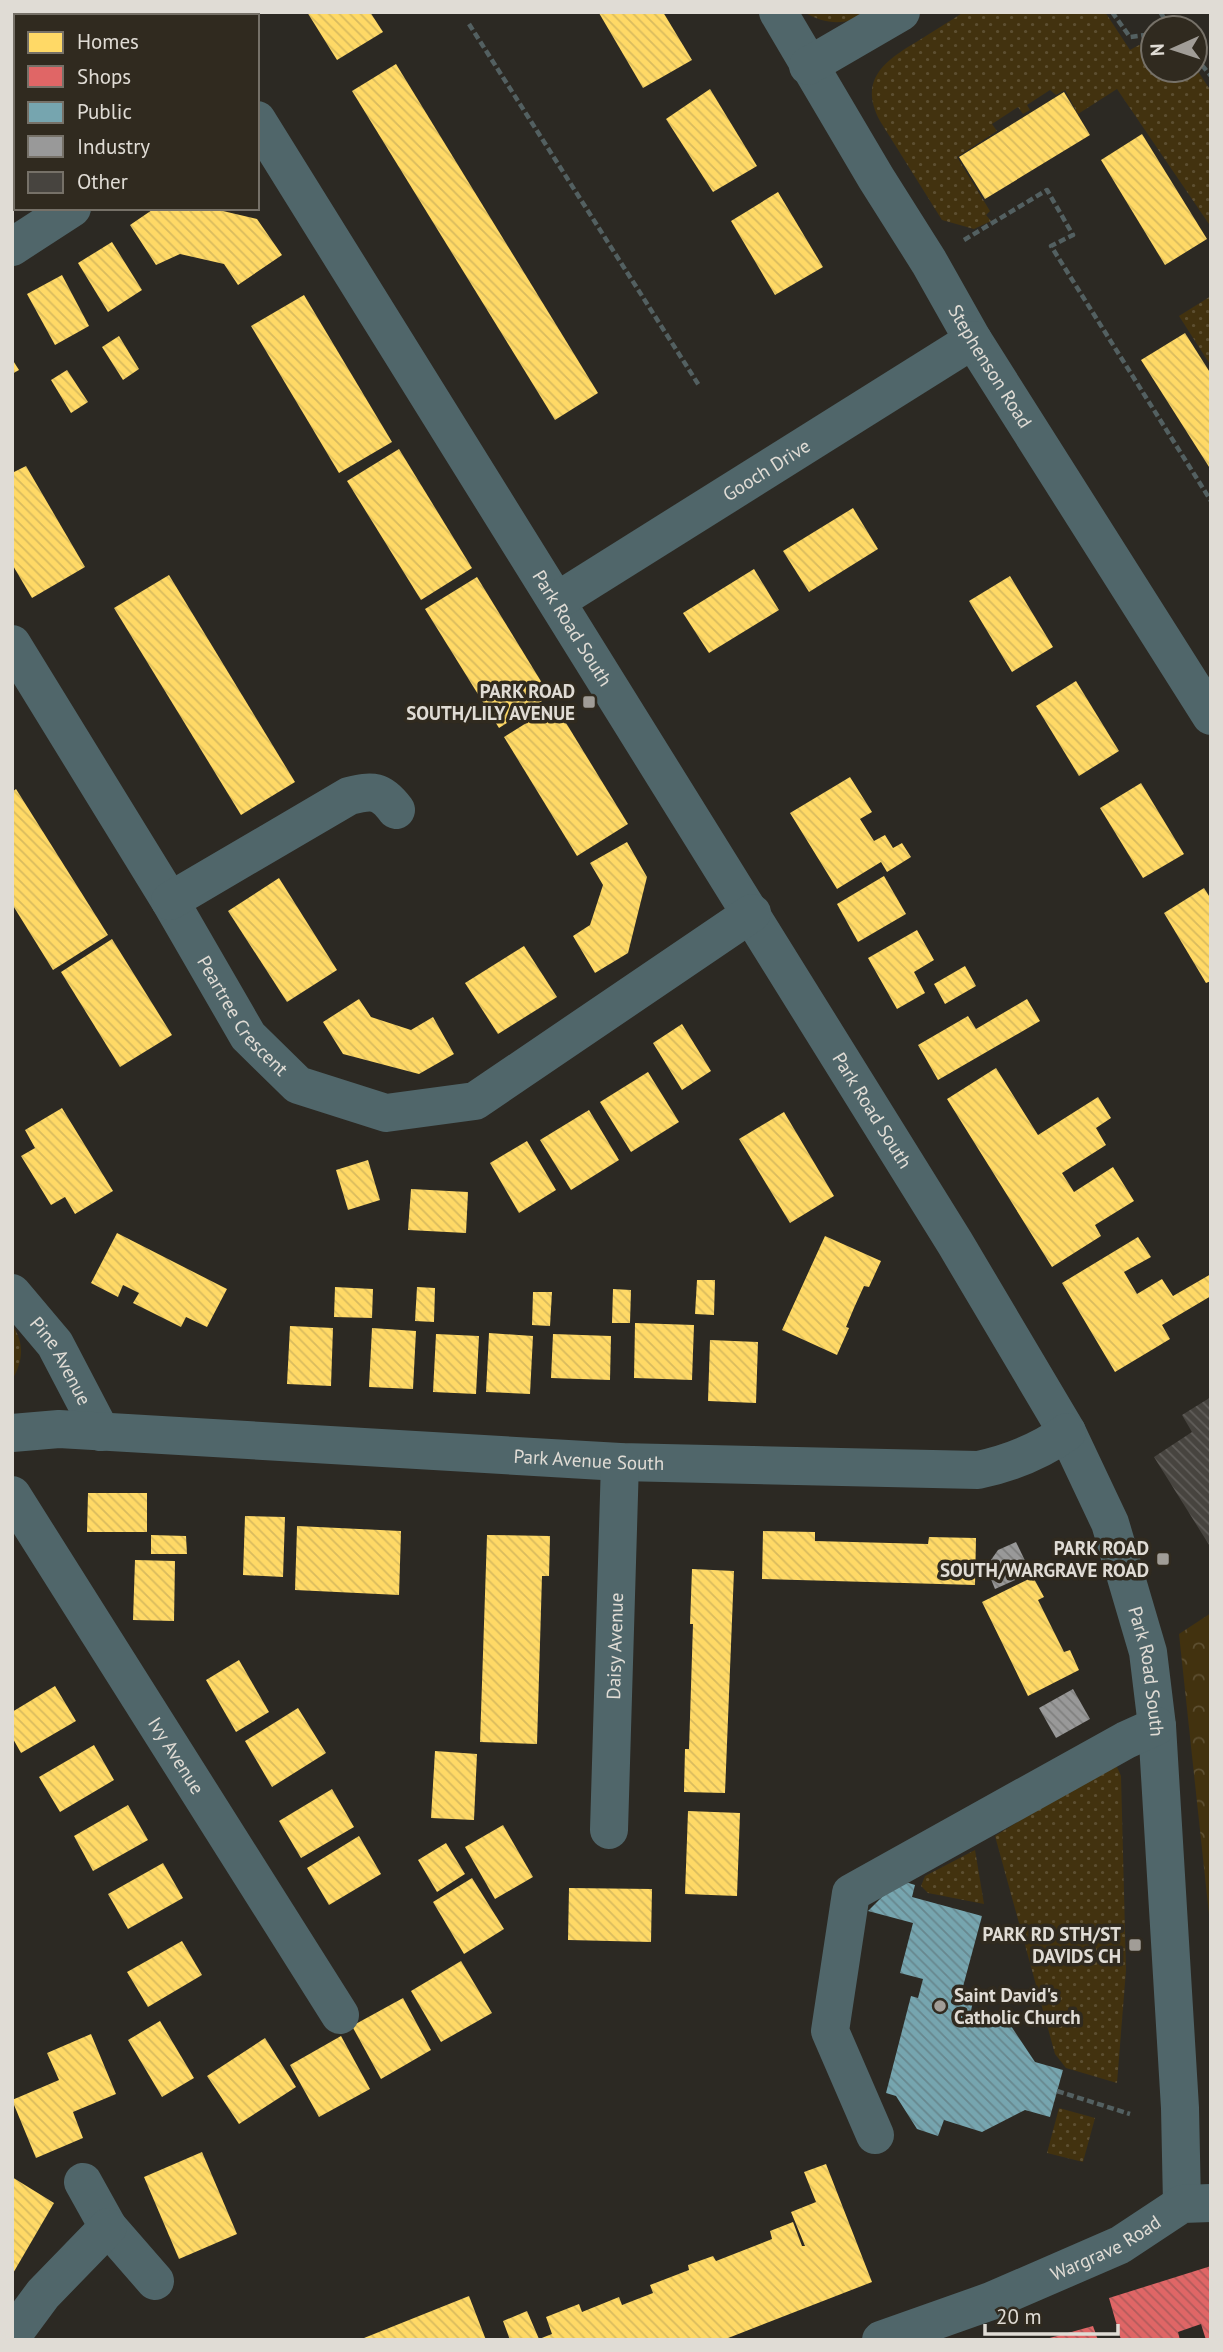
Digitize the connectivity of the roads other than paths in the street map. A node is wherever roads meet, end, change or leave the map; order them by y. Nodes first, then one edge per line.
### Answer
1 (778, 12) edge
2 (901, 12) edge
3 (808, 66) junction
4 (259, 123) edge
5 (69, 210) edge
6 (12, 247) edge
7 (973, 340) junction
8 (557, 601) junction
9 (12, 644) edge
10 (1211, 716) edge
11 (396, 810) dead end
12 (170, 901) junction
13 (752, 913) junction
14 (12, 1293) edge
15 (102, 1432) junction
16 (1067, 1432) junction
17 (12, 1433) edge
18 (620, 1462) junction
19 (12, 1495) edge
20 (1157, 1726) junction
21 (609, 1830) dead end
22 (340, 2015) dead end
23 (875, 2135) dead end
24 (83, 2182) dead end
25 (1196, 2204) edge
26 (108, 2227) junction
27 (155, 2281) dead end
28 (12, 2336) edge
29 (881, 2340) edge

1 - 3 street, Stephenson Road
2 - 3 street
3 - 7 street, Stephenson Road
4 - 8 street, Park Road South
5 - 6 street
7 - 8 street, Gooch Drive
7 - 10 street, Stephenson Road
8 - 13 street, Park Road South
9 - 12 street, Peartree Crescent
11 - 12 street
12 - 13 street, Peartree Crescent
13 - 16 street, Park Road South
14 - 15 street, Pine Avenue
15 - 17 street, Park Avenue South
15 - 18 street, Park Avenue South
16 - 18 street, Park Avenue South
16 - 20 street, Park Road South
18 - 21 street, Daisy Avenue
19 - 22 street, Ivy Avenue
20 - 23 street
20 - 25 street, Park Road South
24 - 26 street
25 - 29 street, Wargrave Road
26 - 27 street
26 - 28 street

